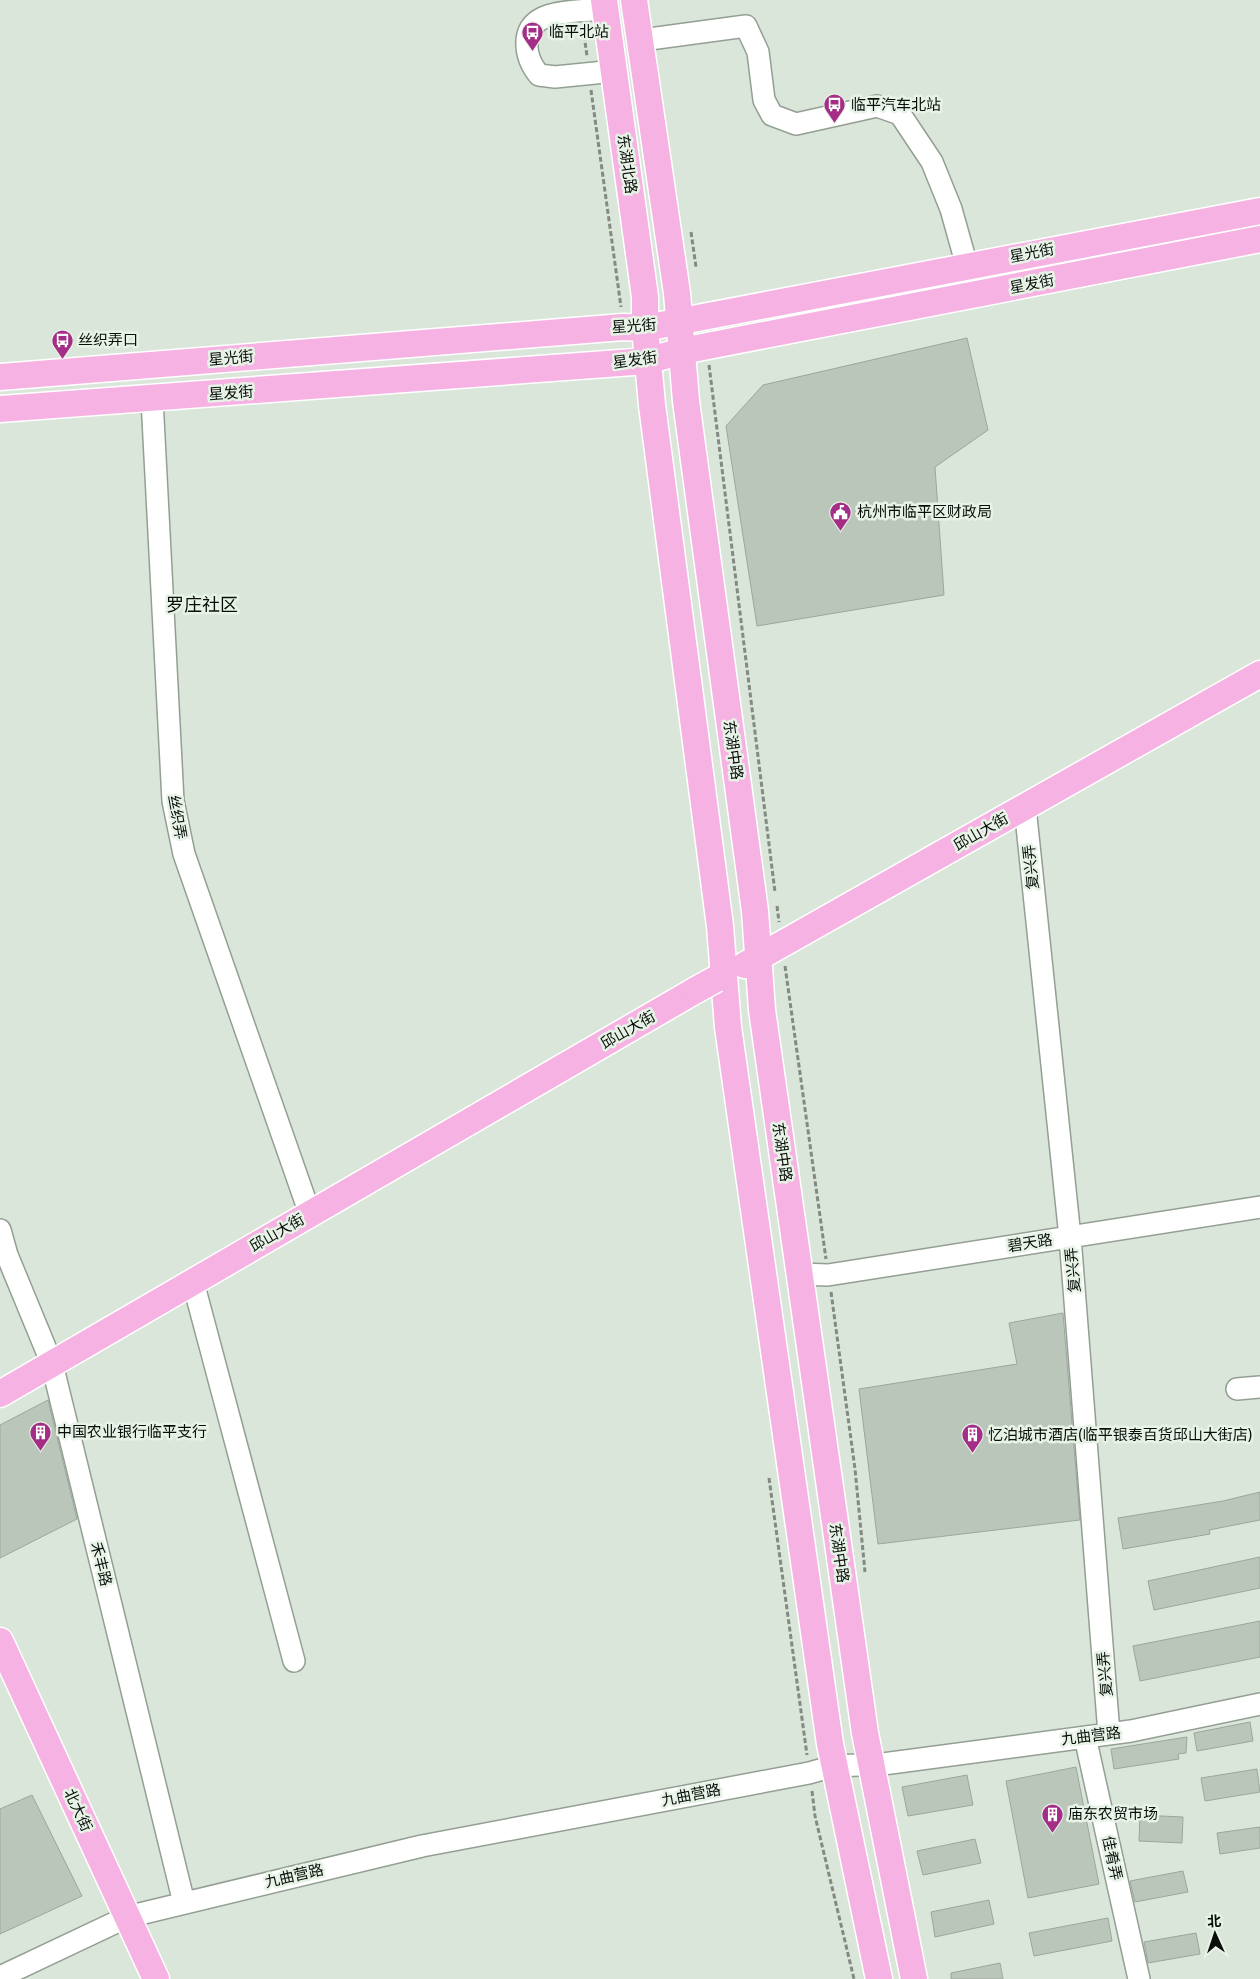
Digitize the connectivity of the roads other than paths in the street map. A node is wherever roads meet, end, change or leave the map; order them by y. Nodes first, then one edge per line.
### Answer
1 (634, 0) edge
2 (605, 4) edge
3 (642, 40) junction
4 (615, 71) junction
5 (1260, 211) edge
6 (1260, 239) edge
7 (967, 266) junction
8 (680, 321) junction
9 (645, 328) junction
10 (694, 349) junction
11 (647, 361) junction
12 (0, 377) edge
13 (152, 398) junction
14 (0, 409) edge
15 (1260, 674) edge
16 (1025, 807) junction
17 (758, 959) junction
18 (712, 981) junction
19 (1260, 1207) edge
20 (310, 1214) junction
21 (0, 1230) edge
22 (1070, 1237) junction
23 (799, 1274) junction
24 (193, 1282) junction
25 (52, 1364) junction
26 (1260, 1387) edge
27 (1237, 1389) dead end
28 (0, 1394) edge
29 (0, 1641) edge
30 (294, 1661) dead end
31 (1260, 1704) edge
32 (1110, 1734) junction
33 (1086, 1737) junction
34 (870, 1764) junction
35 (834, 1766) junction
36 (184, 1903) junction
37 (127, 1916) junction
38 (0, 1977) edge
39 (156, 1979) edge
40 (879, 1979) edge
41 (914, 1979) edge
42 (1139, 1979) edge

1 - 3 main road
2 - 4 main road, 东湖北路
2 - 4 street
3 - 7 street
3 - 8 main road
4 - 9 main road, 东湖北路
5 - 7 main road, 星光街
6 - 10 main road, 星发街
7 - 8 main road, 星光街
8 - 9 main road, 星光街
8 - 10 main road, 东湖中路
9 - 11 main road
9 - 12 main road, 星光街
10 - 11 main road, 星发街
10 - 17 main road, 东湖中路
11 - 13 main road, 星发街
11 - 18 main road
13 - 14 main road, 星发街
13 - 20 street, 丝织弄
15 - 16 main road, 邱山大街
16 - 17 main road, 邱山大街
16 - 22 street, 复兴弄
17 - 18 main road, 邱山大街
17 - 23 main road, 东湖中路
18 - 20 main road, 邱山大街
18 - 35 main road
19 - 22 street, 碧天路
20 - 24 main road, 邱山大街
21 - 25 street, 禾丰路
22 - 23 street, 碧天路
22 - 32 street, 复兴弄
23 - 34 main road, 东湖中路
24 - 25 main road, 邱山大街
24 - 30 street
25 - 28 main road, 邱山大街
25 - 36 street, 禾丰路
26 - 27 street
29 - 37 main road, 北大街
31 - 32 street, 九曲营路
32 - 33 street, 九曲营路
33 - 34 street, 九曲营路
33 - 42 street, 佳肴弄
34 - 35 street, 九曲营路
34 - 41 main road, 东湖中路
35 - 36 street, 九曲营路
35 - 40 main road
36 - 37 street, 九曲营路
37 - 38 street, 九曲营路
37 - 39 main road, 北大街

